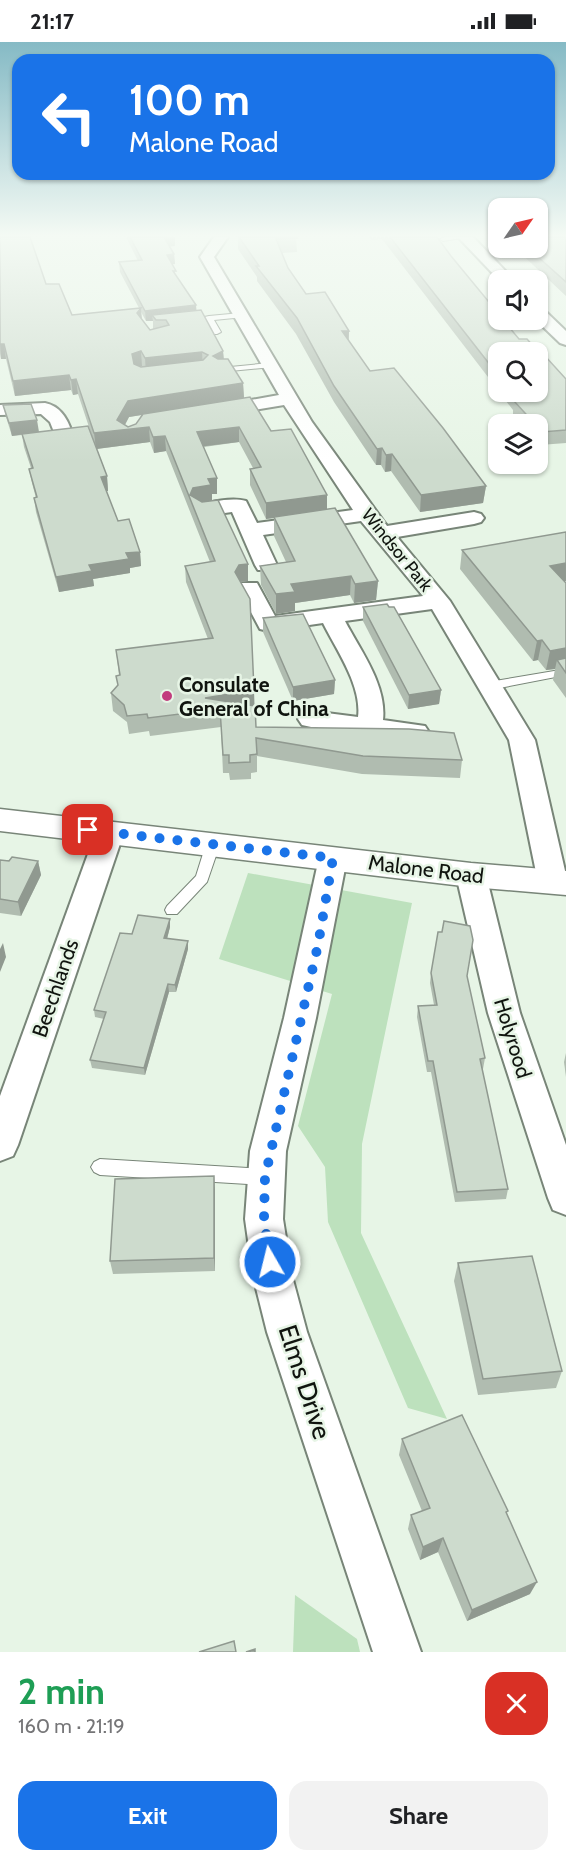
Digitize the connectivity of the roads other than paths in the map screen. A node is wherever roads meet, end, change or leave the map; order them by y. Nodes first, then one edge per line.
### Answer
1 (239, 312) edge
2 (241, 315) junction
3 (209, 318) junction
4 (180, 321) edge
5 (548, 323) edge
6 (217, 332) dead end
7 (566, 340) edge
8 (270, 365) junction
9 (220, 370) edge
10 (290, 399) junction
11 (0, 411) edge
12 (197, 414) edge
13 (63, 433) edge
14 (203, 510) edge
15 (366, 514) junction
16 (474, 518) dead end
17 (250, 530) junction
18 (382, 533) junction
19 (266, 565) edge
20 (249, 588) dead end
21 (439, 601) junction
22 (331, 616) junction
23 (566, 672) edge
24 (489, 686) junction
25 (311, 718) dead end
26 (369, 728) junction
27 (433, 734) edge
28 (0, 820) edge
29 (110, 832) junction
30 (213, 844) junction
31 (333, 858) junction
32 (471, 875) junction
33 (560, 883) edge
34 (172, 910) dead end
35 (0, 1145) edge
36 (100, 1167) dead end
37 (265, 1177) junction
38 (566, 1198) edge
39 (397, 1652) edge

1 - 2 street, Windsor Park
2 - 3 lane
2 - 8 street, Windsor Park
3 - 4 lane
3 - 6 lane
5 - 7 street
8 - 9 lane
8 - 10 street, Windsor Park
10 - 12 street
10 - 15 street, Windsor Park
11 - 13 street
14 - 17 street
15 - 17 street
15 - 18 street, Windsor Park
16 - 18 street
17 - 19 street
18 - 21 street, Windsor Park
20 - 22 street
21 - 22 street
21 - 24 street, Windsor Park
22 - 26 street
23 - 24 lane
24 - 33 street, Windsor Park
25 - 26 street
26 - 27 street
28 - 29 main road, Malone Road
29 - 30 main road, Malone Road
29 - 35 street, Beechlands
30 - 31 main road, Malone Road
30 - 34 lane
31 - 32 main road, Malone Road
31 - 37 street, Elms Drive
32 - 33 main road, Malone Road
32 - 38 street, Holyrood
36 - 37 lane
37 - 39 street, Elms Drive

